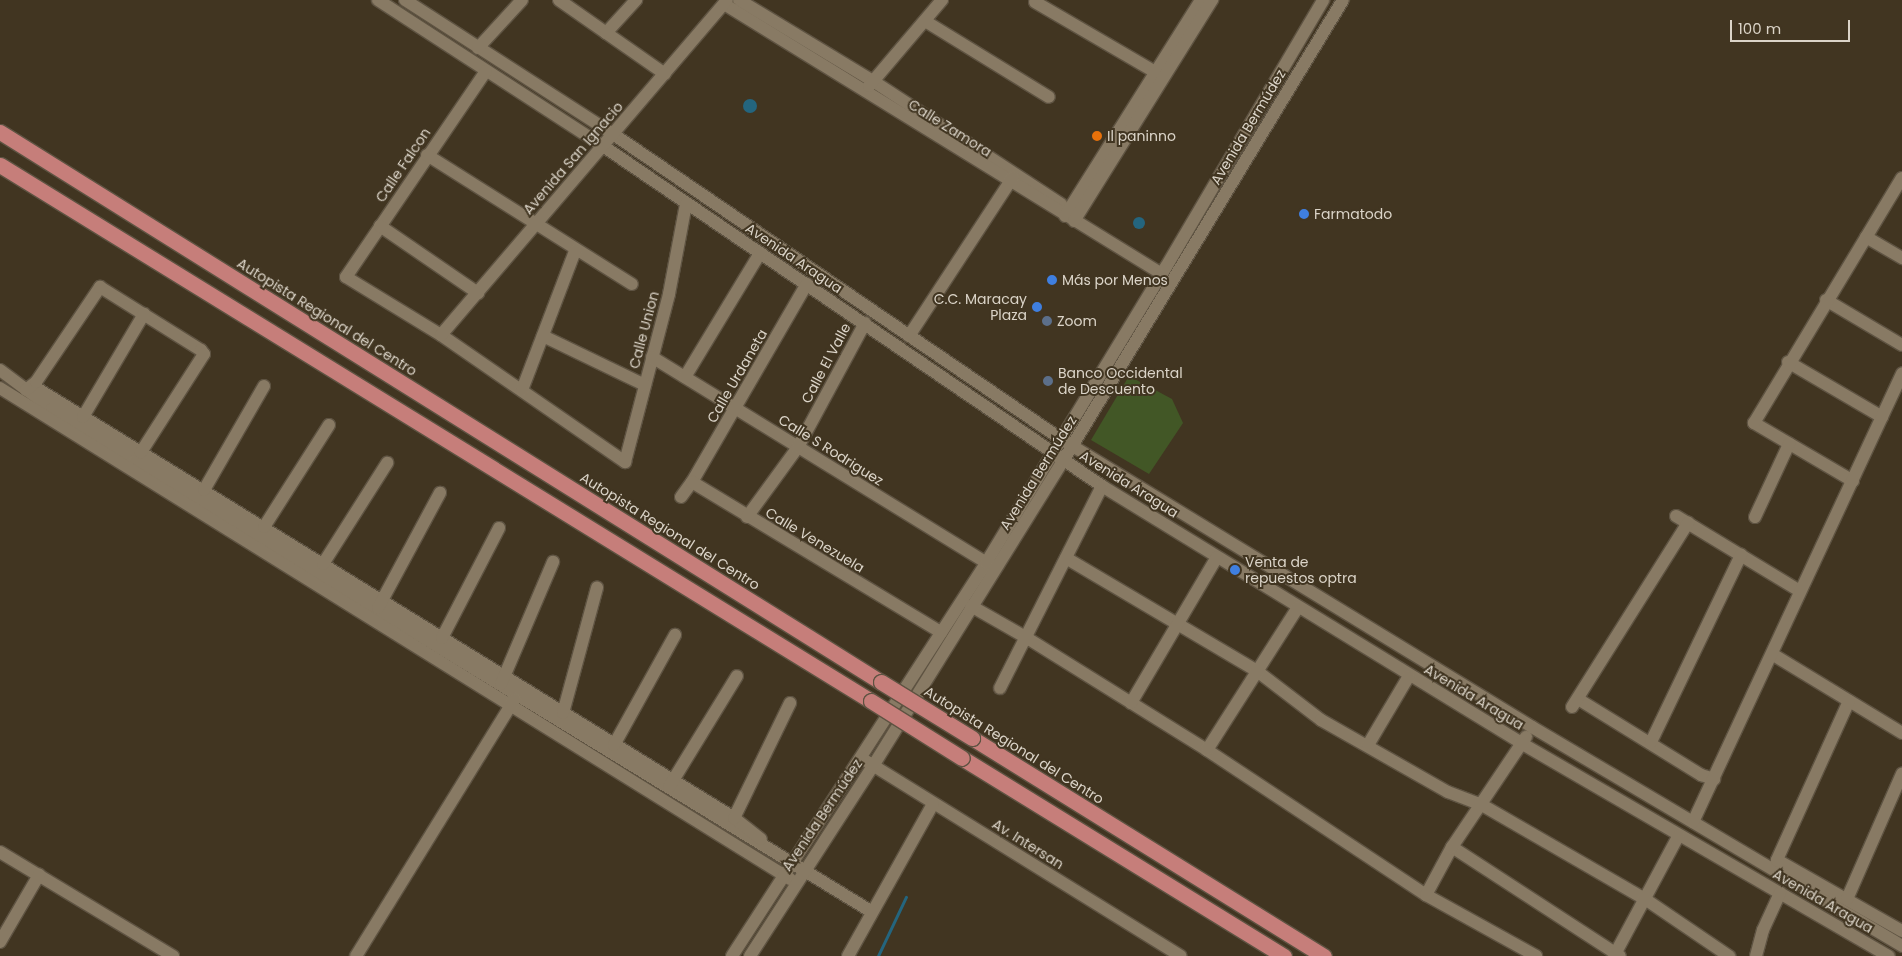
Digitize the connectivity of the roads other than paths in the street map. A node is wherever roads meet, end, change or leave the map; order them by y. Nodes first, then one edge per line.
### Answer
1 (378, 0) edge
2 (405, 0) edge
3 (522, 0) edge
4 (559, 0) edge
5 (636, 0) edge
6 (739, 0) edge
7 (942, 0) edge
8 (1201, 0) edge
9 (1212, 0) edge
10 (1323, 0) edge
11 (1343, 0) edge
12 (726, 2) edge
13 (1036, 2) dead end
14 (925, 21) junction
15 (606, 33) junction
16 (478, 48) junction
17 (486, 70) junction
18 (665, 74) junction
19 (1160, 75) junction
20 (873, 81) junction
21 (864, 92) junction
22 (1049, 97) dead end
23 (1250, 124) junction
24 (0, 132) edge
25 (1263, 132) junction
26 (613, 134) junction
27 (603, 146) junction
28 (427, 155) junction
29 (0, 165) edge
30 (1012, 178) junction
31 (1902, 178) edge
32 (686, 204) junction
33 (1071, 215) junction
34 (535, 225) junction
35 (380, 226) junction
36 (1866, 236) junction
37 (575, 251) junction
38 (760, 253) junction
39 (1902, 258) edge
40 (1164, 270) junction
41 (632, 284) dead end
42 (807, 284) junction
43 (478, 293) junction
44 (1826, 300) junction
45 (144, 314) junction
46 (865, 323) junction
47 (441, 336) junction
48 (542, 336) junction
49 (909, 336) junction
50 (1902, 345) edge
51 (652, 357) junction
52 (1788, 362) junction
53 (0, 370) edge
54 (1902, 373) edge
55 (685, 377) junction
56 (645, 385) junction
57 (264, 386) dead end
58 (29, 387) junction
59 (0, 388) edge
60 (522, 390) junction
61 (16, 400) junction
62 (736, 409) junction
63 (83, 417) junction
64 (1882, 418) junction
65 (328, 426) dead end
66 (1067, 442) junction
67 (1789, 444) junction
68 (798, 447) junction
69 (141, 452) junction
70 (1052, 454) junction
71 (1063, 461) junction
72 (387, 463) dead end
73 (1853, 481) junction
74 (692, 482) junction
75 (1102, 486) junction
76 (204, 490) junction
77 (440, 493) dead end
78 (681, 497) dead end
79 (1676, 516) dead end
80 (747, 517) junction
81 (1755, 517) dead end
82 (1688, 523) junction
83 (264, 527) junction
84 (499, 528) dead end
85 (1741, 555) junction
86 (1217, 557) junction
87 (1066, 558) junction
88 (553, 562) dead end
89 (323, 564) junction
90 (991, 566) junction
91 (596, 588) dead end
92 (1800, 591) junction
93 (380, 605) junction
94 (971, 606) junction
95 (1298, 606) junction
96 (1178, 624) junction
97 (941, 632) junction
98 (675, 635) dead end
99 (442, 638) junction
100 (1028, 638) junction
101 (1772, 654) junction
102 (1257, 671) junction
103 (737, 676) dead end
104 (1410, 676) junction
105 (500, 686) junction
106 (1000, 688) dead end
107 (517, 697) junction
108 (1849, 701) junction
109 (790, 703) dead end
110 (1131, 704) junction
111 (563, 713) junction
112 (1532, 727) junction
113 (1902, 733) edge
114 (1651, 742) junction
115 (1521, 743) junction
116 (614, 744) junction
117 (1368, 745) junction
118 (1207, 750) junction
119 (860, 757) junction
120 (873, 766) junction
121 (1902, 774) edge
122 (1714, 779) junction
123 (671, 785) junction
124 (933, 804) junction
125 (1482, 805) junction
126 (734, 818) junction
127 (1693, 822) junction
128 (1679, 835) junction
129 (1452, 847) junction
130 (765, 848) junction
131 (0, 852) edge
132 (786, 869) junction
133 (804, 870) junction
134 (39, 875) junction
135 (796, 882) junction
136 (1780, 893) junction
137 (1426, 895) junction
138 (1645, 899) junction
139 (1847, 899) junction
140 (872, 912) junction
141 (1902, 931) edge
142 (0, 942) edge
143 (1902, 946) edge
144 (1882, 954) edge
145 (1617, 955) edge
146 (174, 956) edge
147 (356, 956) edge
148 (732, 956) edge
149 (750, 956) edge
150 (848, 956) edge
151 (1181, 956) edge
152 (1284, 956) edge
153 (1324, 956) edge
154 (1536, 956) edge
155 (1729, 956) edge
156 (1756, 956) edge

1 - 17 street, Avenida Aragua
2 - 16 street, Avenida Aragua
3 - 16 street
4 - 15 street
5 - 15 street
6 - 20 street, Calle Zamora
7 - 14 street
8 - 19 street
9 - 19 street
10 - 23 street, Avenida Bermúdez
11 - 25 street, Avenida Bermúdez
12 - 18 street, Avenida San Ignacio
12 - 21 street, Calle Zamora
13 - 19 street
14 - 20 street
14 - 22 street
15 - 18 street
16 - 26 street, Avenida Aragua
17 - 27 street, Avenida Aragua
17 - 28 street, Calle Falcon
18 - 26 street, Avenida San Ignacio
19 - 33 street
20 - 21 street
20 - 30 street, Calle Zamora
21 - 30 street, Calle Zamora
23 - 25 street
23 - 40 street, Avenida Bermúdez
24 - 153 highway, Autopista Regional del Centro, bridge
25 - 66 street, Avenida Bermúdez
26 - 27 street, Avenida San Ignacio
26 - 49 street, Avenida Aragua
27 - 32 street, Avenida Aragua
27 - 34 street, Avenida San Ignacio
28 - 34 street
28 - 35 street, Calle Falcon
29 - 152 highway, bridge
30 - 33 street, Calle Zamora
30 - 49 street
31 - 36 street
32 - 38 street, Avenida Aragua
32 - 51 street, Calle Union
33 - 40 street, Calle Zamora
34 - 37 street
34 - 43 street, Avenida San Ignacio
35 - 43 street
35 - 47 street, Calle Falcon
36 - 39 street
36 - 44 street
37 - 41 street
37 - 48 street
38 - 42 street, Avenida Aragua
38 - 55 street
40 - 66 street, Avenida Bermúdez
42 - 46 street, Avenida Aragua
42 - 62 street, Calle Urdaneta
43 - 47 street, Avenida San Ignacio
44 - 50 street
44 - 52 street
45 - 58 street
45 - 63 street
45 - 69 street
46 - 68 street, Calle El Valle
46 - 70 street, Avenida Aragua
47 - 60 street
48 - 56 street
48 - 60 street
49 - 66 street, Avenida Aragua
51 - 55 street, Calle S Rodriguez
51 - 56 street, Calle Union
52 - 64 street
52 - 67 street
53 - 58 street
54 - 64 street
55 - 62 street, Calle S Rodriguez
56 - 60 street, Calle Union
57 - 76 street
58 - 61 street
58 - 63 street
58 - 93 street
59 - 61 street
61 - 105 street
62 - 68 street, Calle S Rodriguez
62 - 74 street, Calle Urdaneta
63 - 69 street
64 - 73 street
65 - 83 street
66 - 70 street, Avenida Bermúdez
66 - 71 street, Avenida Bermúdez
66 - 112 street, Avenida Aragua
67 - 73 street
67 - 81 street
68 - 80 street, Calle El Valle
68 - 90 street, Calle S Rodriguez
69 - 76 street
70 - 71 street, Avenida Aragua
70 - 90 street, Avenida Bermúdez
71 - 75 street, Avenida Aragua
71 - 90 street, Avenida Bermúdez
72 - 89 street
73 - 92 street
74 - 78 street
74 - 80 street, Calle Venezuela
75 - 86 street, Avenida Aragua
75 - 87 street
76 - 83 street
77 - 93 street
79 - 82 street
80 - 97 street, Calle Venezuela
82 - 85 street
82 - 114 street
83 - 89 street
84 - 99 street
85 - 92 street
85 - 114 street
86 - 95 street, Avenida Aragua
86 - 96 street
87 - 96 street
87 - 100 street
88 - 105 street
89 - 93 street
90 - 94 street, Avenida Bermúdez
90 - 97 street, Avenida Bermúdez
91 - 111 street
92 - 101 street
93 - 99 street
93 - 105 street
94 - 100 street
94 - 120 street, Avenida Bermúdez
95 - 102 street
95 - 104 street, Avenida Aragua
96 - 102 street
96 - 110 street
97 - 119 street, Avenida Bermúdez
98 - 116 street
99 - 105 street
100 - 106 street
100 - 110 street
101 - 108 street
101 - 122 street
102 - 117 street
102 - 118 street
103 - 123 street
104 - 115 street, Avenida Aragua
104 - 117 street
105 - 107 street
107 - 111 street
107 - 123 street
107 - 132 street
107 - 147 street
108 - 113 street
108 - 139 street
109 - 126 street
110 - 118 street
111 - 116 street
112 - 115 street
112 - 127 street, Avenida Aragua
114 - 122 street
115 - 125 street
115 - 128 street, Avenida Aragua
116 - 123 street
117 - 125 street
118 - 137 street
119 - 120 street, Av. Intersan
119 - 132 street, Avenida Bermúdez
120 - 124 street, Av. Intersan
120 - 133 street, Avenida Bermúdez
121 - 139 street
122 - 127 street
123 - 126 street
123 - 130 street
124 - 140 street
124 - 151 street, Av. Intersan
125 - 129 street
125 - 138 street
126 - 130 street
127 - 143 street, Avenida Aragua
128 - 136 street, Avenida Aragua
128 - 138 street
129 - 137 street
129 - 145 street
130 - 132 street
131 - 134 street
132 - 133 street
132 - 135 street
132 - 148 street, Avenida Bermúdez
133 - 135 street, Avenida Bermúdez
133 - 140 street
134 - 142 street
134 - 146 street
135 - 149 street, Avenida Bermúdez
136 - 144 street, Avenida Aragua
136 - 156 street
137 - 154 street
138 - 145 street
138 - 155 street
139 - 141 street
140 - 150 street

